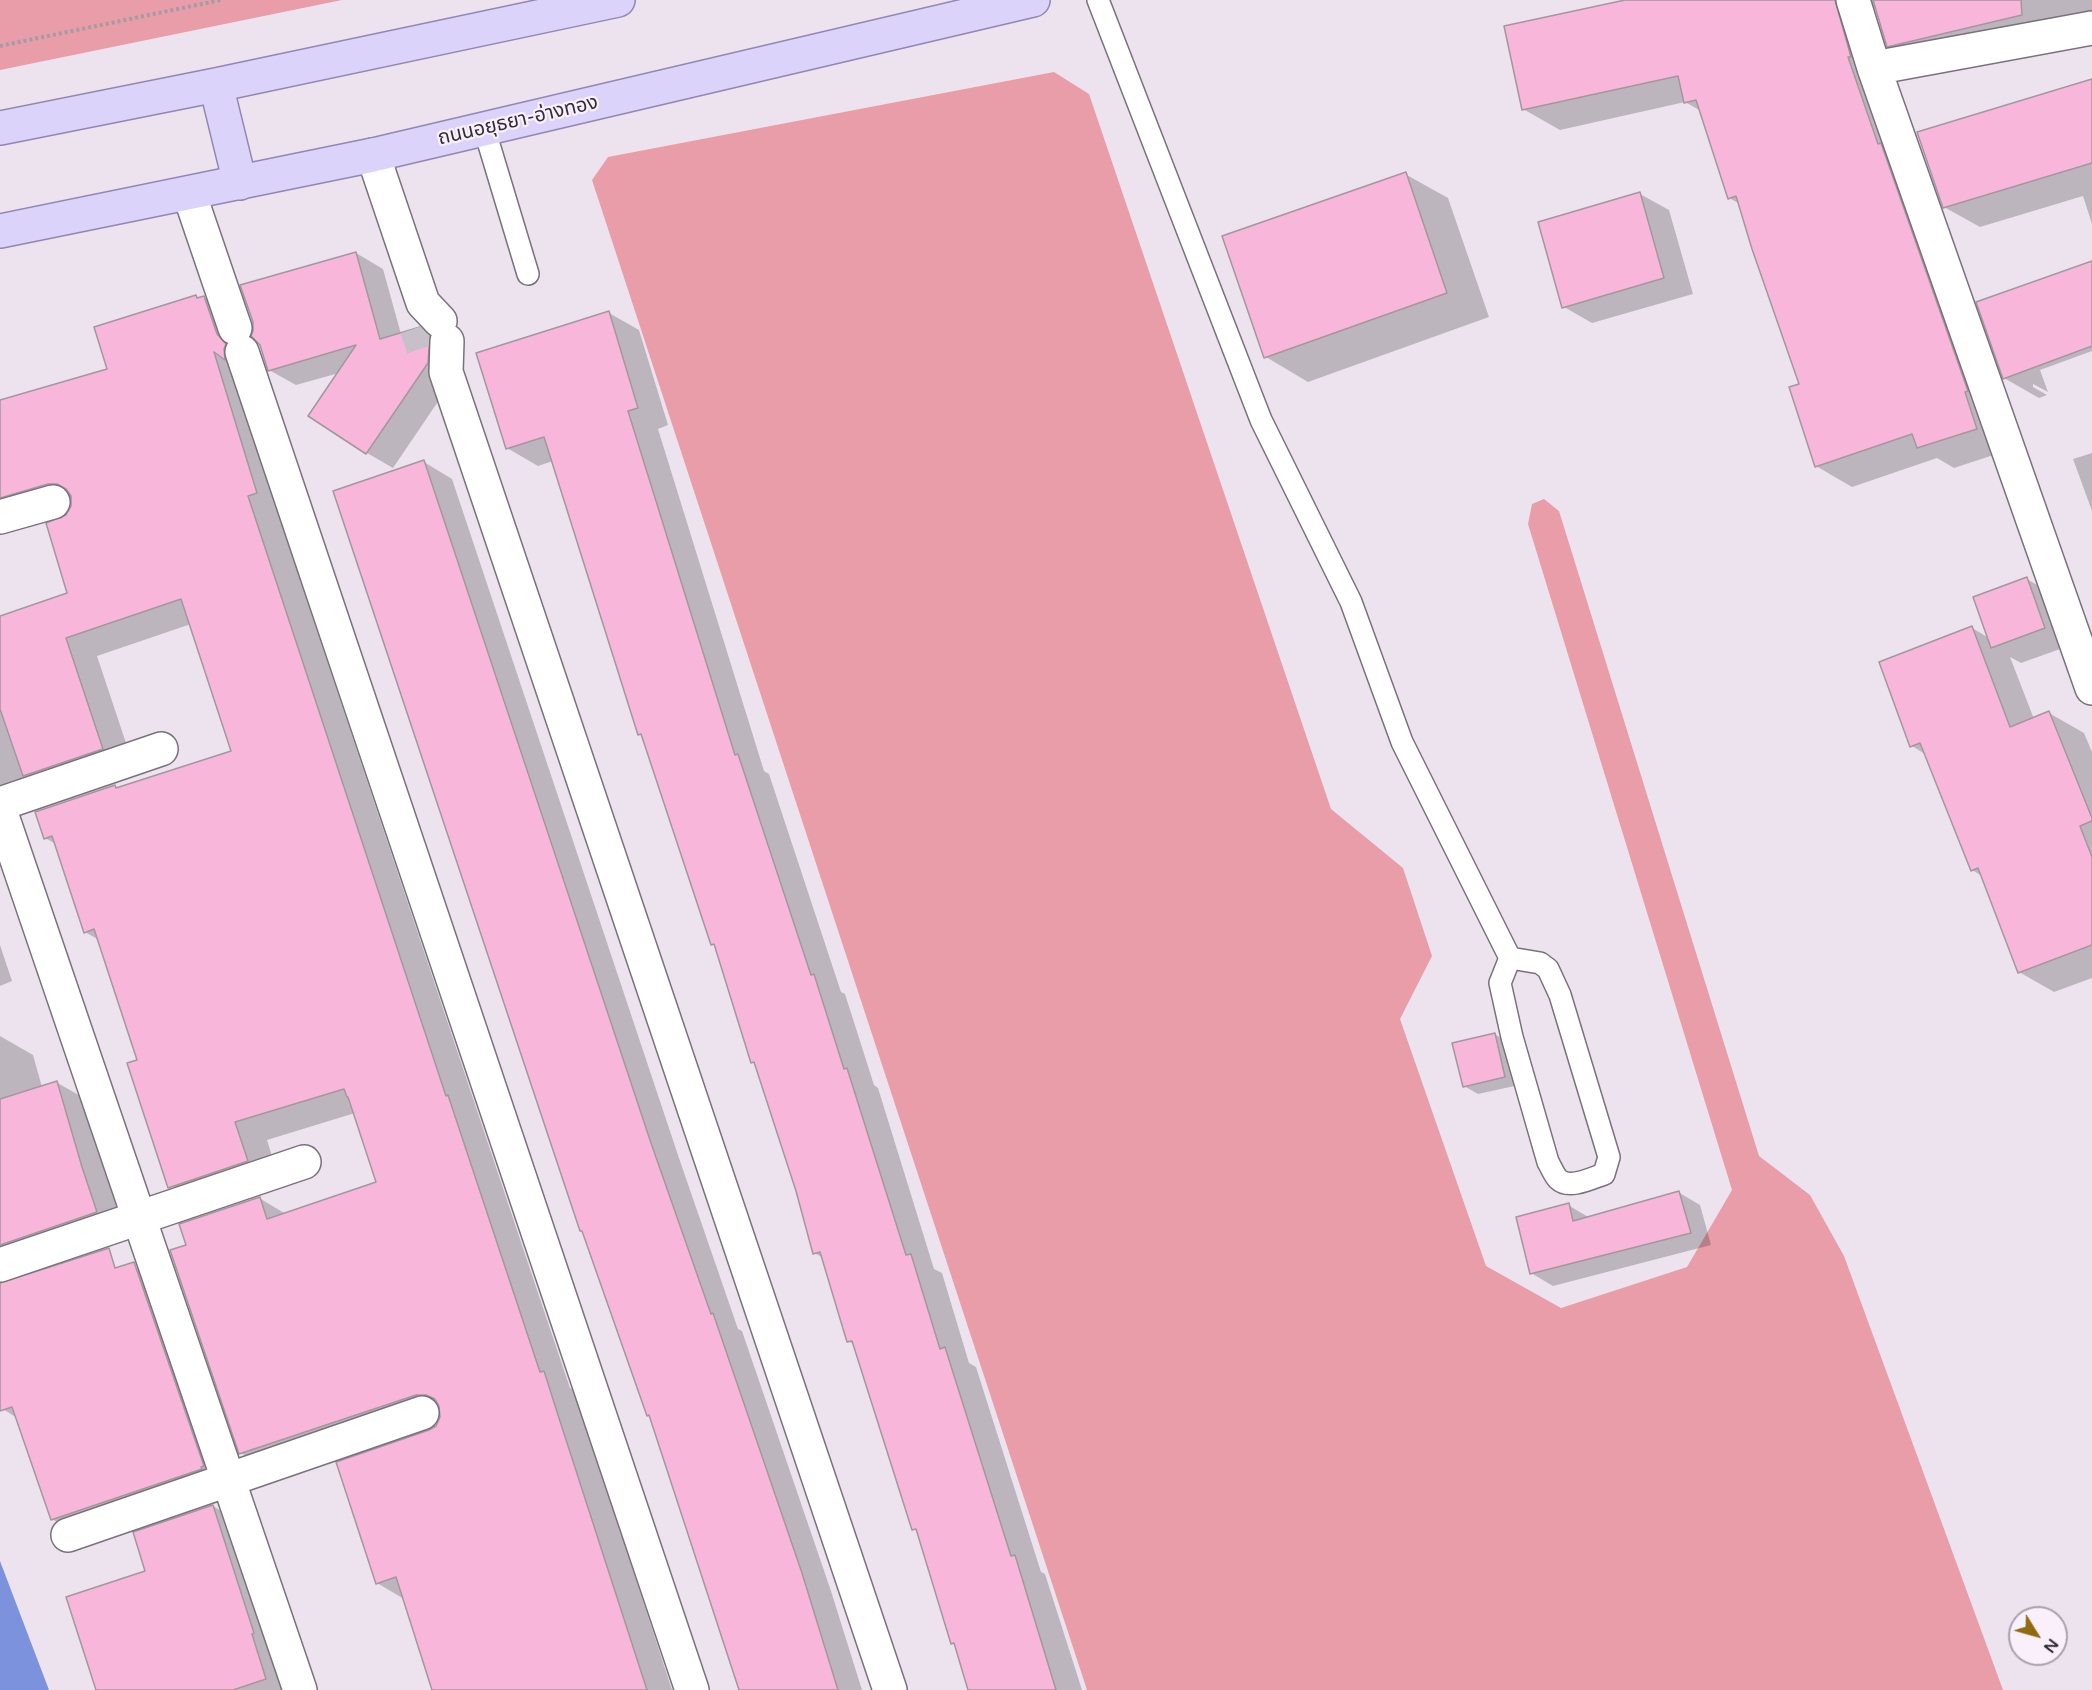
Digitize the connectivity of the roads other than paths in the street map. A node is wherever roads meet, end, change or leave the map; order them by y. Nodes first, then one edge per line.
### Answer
1 (618, 0) edge
2 (1033, 0) edge
3 (1098, 0) edge
4 (1853, 0) edge
5 (2092, 28) edge
6 (1874, 68) junction
7 (216, 86) junction
8 (0, 128) edge
9 (484, 128) junction
10 (373, 155) junction
11 (240, 183) junction
12 (189, 193) junction
13 (0, 231) edge
14 (528, 274) dead end
15 (53, 502) dead end
16 (0, 518) edge
17 (2092, 688) edge
18 (161, 749) dead end
19 (0, 804) edge
20 (0, 810) edge
21 (1510, 958) junction
22 (304, 1162) dead end
23 (139, 1218) junction
24 (0, 1265) edge
25 (422, 1413) dead end
26 (229, 1480) junction
27 (68, 1535) dead end
28 (300, 1690) edge
29 (692, 1690) edge
30 (890, 1690) edge

1 - 7 main road
2 - 9 main road, ถนนอยุธยา-อ่างทอง
3 - 21 lane
4 - 6 street
5 - 6 street
6 - 17 street
7 - 8 main road
7 - 11 main road
9 - 10 main road, ถนนอยุธยา-อ่างทอง
9 - 14 lane
10 - 11 main road, ถนนอยุธยา-อ่างทอง
10 - 30 street
11 - 12 main road, ถนนอยุธยา-อ่างทอง
12 - 13 main road, ถนนอยุธยา-อ่างทอง
12 - 29 street
15 - 16 street
18 - 19 street
20 - 23 street
21 - 21 lane
22 - 23 street
23 - 24 street
23 - 26 street
25 - 26 street
26 - 27 street
26 - 28 street

